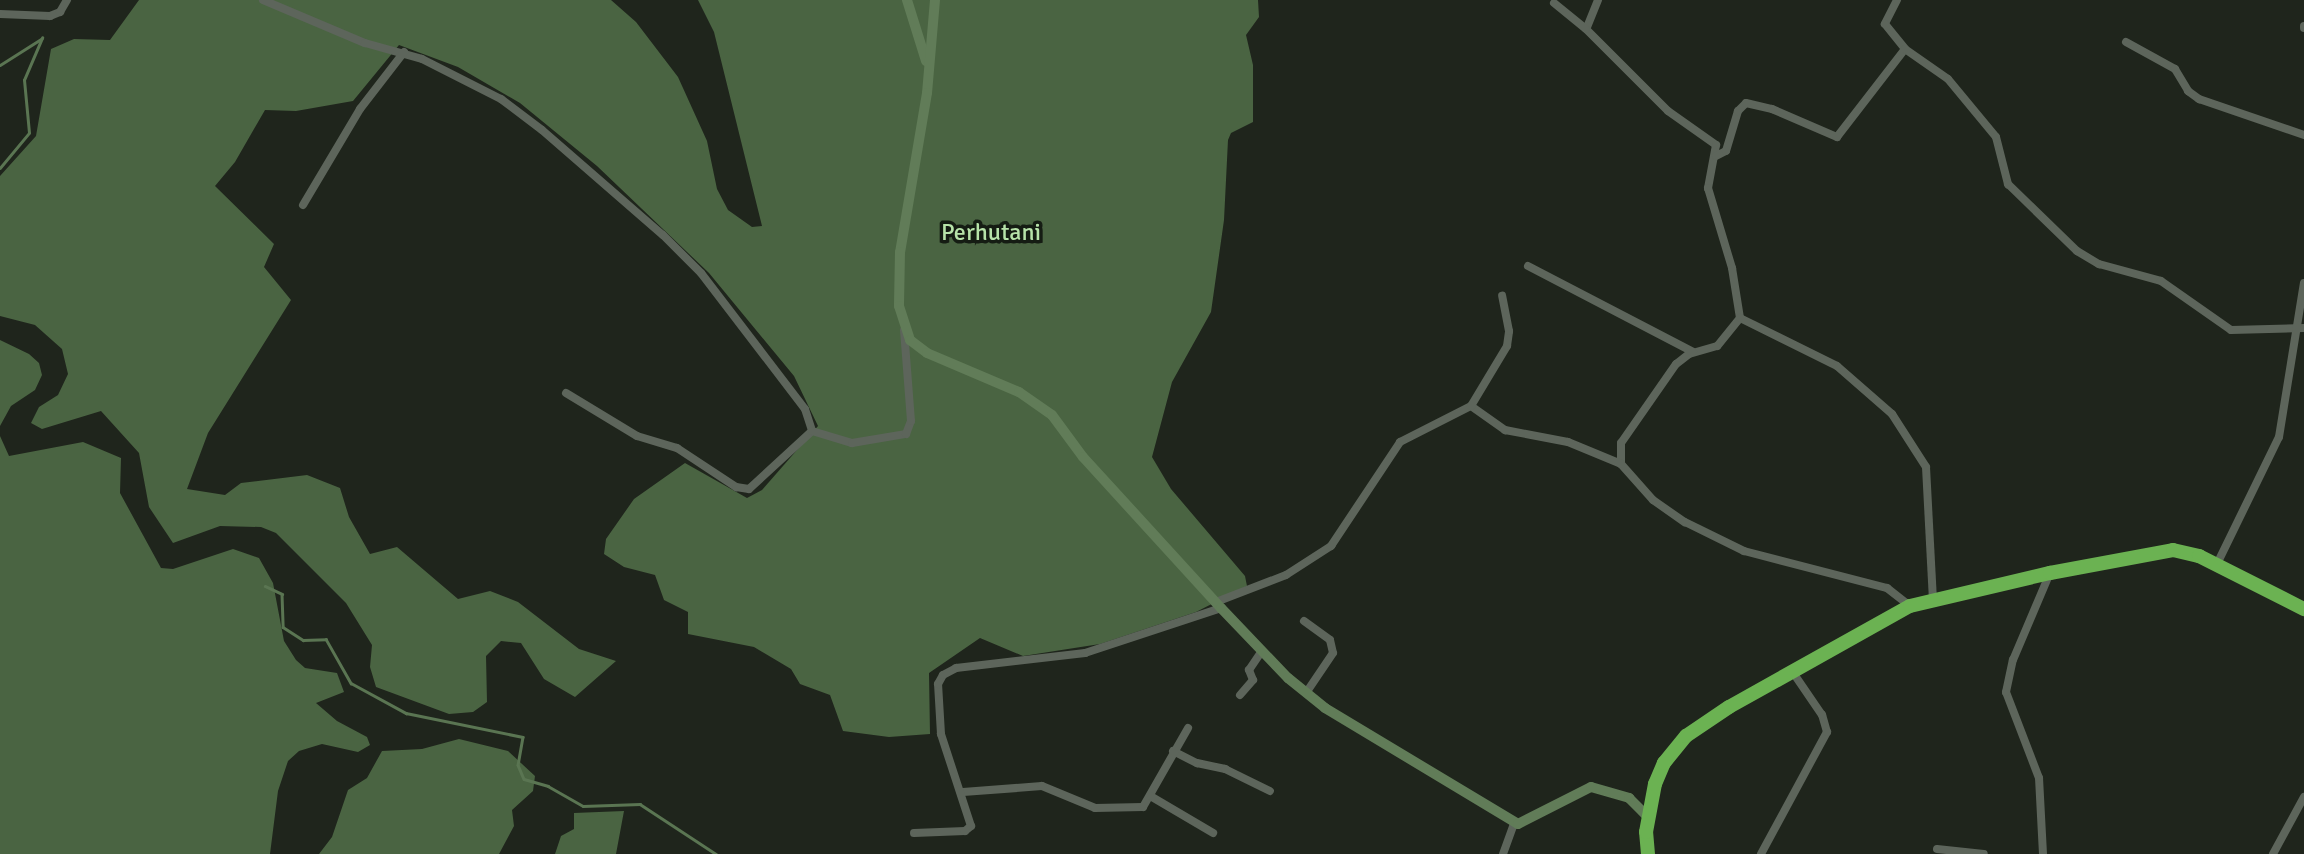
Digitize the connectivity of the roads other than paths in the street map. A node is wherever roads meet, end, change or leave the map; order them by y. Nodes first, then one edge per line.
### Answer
1 (67, 0) edge
2 (263, 0) edge
3 (907, 0) edge
4 (935, 0) edge
5 (1598, 0) edge
6 (1897, 0) edge
7 (1554, 4) dead end
8 (0, 14) edge
9 (1586, 29) junction
10 (2126, 42) dead end
11 (1905, 49) junction
12 (404, 52) junction
13 (927, 65) junction
14 (2304, 135) edge
15 (1716, 156) junction
16 (303, 205) dead end
17 (1528, 266) dead end
18 (2304, 283) edge
19 (1502, 296) dead end
20 (1740, 318) junction
21 (2294, 327) junction
22 (903, 328) junction
23 (2304, 328) edge
24 (1693, 352) junction
25 (566, 393) dead end
26 (1471, 406) junction
27 (812, 431) junction
28 (1622, 464) junction
29 (2217, 564) junction
30 (2050, 573) junction
31 (1933, 599) junction
32 (1218, 605) junction
33 (1910, 606) junction
34 (2304, 609) edge
35 (1304, 621) dead end
36 (1262, 651) junction
37 (1792, 671) junction
38 (1306, 693) junction
39 (1240, 695) dead end
40 (1188, 728) dead end
41 (1173, 751) junction
42 (1270, 791) dead end
43 (963, 792) junction
44 (1152, 797) junction
45 (2304, 797) edge
46 (1647, 816) junction
47 (1514, 822) junction
48 (914, 833) dead end
49 (1213, 833) dead end
50 (1937, 849) dead end
51 (1503, 854) edge
52 (1648, 854) edge
53 (1761, 854) edge
54 (1983, 854) edge
55 (2043, 854) edge
56 (2273, 854) edge

1 - 8 street
2 - 12 street
3 - 13 street
4 - 13 street
5 - 9 street
6 - 11 street
7 - 9 street
9 - 15 street
10 - 14 street
11 - 15 street
11 - 21 street
12 - 16 street
12 - 27 street
13 - 22 street
15 - 20 street
17 - 24 street
18 - 21 street
19 - 26 street
20 - 24 street
20 - 31 street
21 - 23 street
21 - 29 street
22 - 27 street
22 - 32 street
24 - 28 street
25 - 27 street
26 - 28 street
26 - 32 street
28 - 33 street
29 - 30 highway
29 - 34 highway
30 - 31 highway
30 - 55 street
31 - 33 highway
32 - 36 street
32 - 43 street
33 - 37 highway
35 - 38 street
36 - 38 street
36 - 39 street
37 - 46 highway
37 - 53 street
38 - 47 street
40 - 41 street
41 - 42 street
41 - 44 street
43 - 44 street
43 - 48 street
44 - 49 street
45 - 56 street
46 - 47 street
46 - 52 highway
47 - 51 street
50 - 54 street

